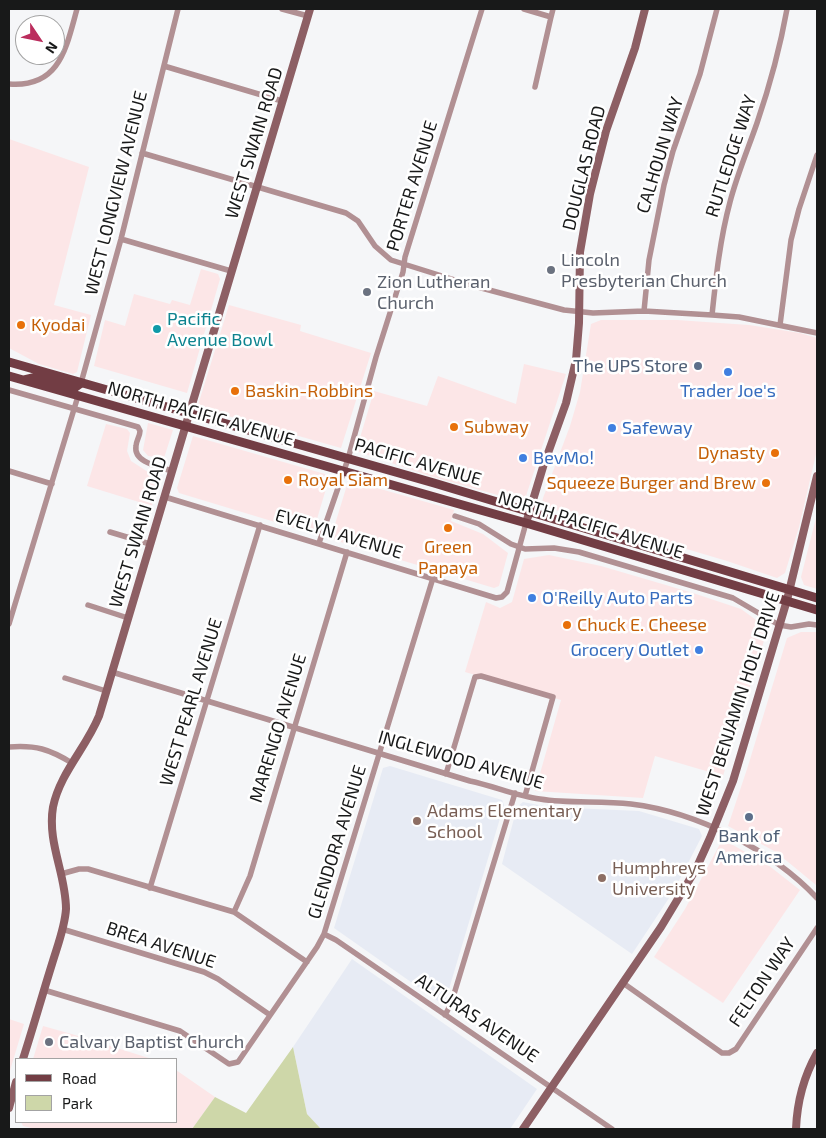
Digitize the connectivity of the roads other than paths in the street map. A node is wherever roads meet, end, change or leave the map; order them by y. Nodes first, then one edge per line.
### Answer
1 (76, 9) edge
2 (178, 9) edge
3 (282, 9) edge
4 (482, 9) edge
5 (524, 9) edge
6 (553, 9) edge
7 (645, 9) edge
8 (716, 9) edge
9 (787, 9) edge
10 (309, 12) edge
11 (551, 17) junction
12 (164, 66) junction
13 (9, 84) edge
14 (535, 87) dead end
15 (282, 101) junction
16 (142, 153) junction
17 (817, 155) edge
18 (256, 186) junction
19 (121, 239) junction
20 (404, 264) junction
21 (231, 271) junction
22 (579, 312) junction
23 (644, 312) junction
24 (712, 314) junction
25 (780, 325) junction
26 (817, 333) edge
27 (9, 362) edge
28 (9, 376) edge
29 (24, 380) junction
30 (81, 383) junction
31 (9, 390) edge
32 (120, 394) junction
33 (78, 396) junction
34 (76, 409) junction
35 (188, 413) junction
36 (185, 426) junction
37 (348, 459) junction
38 (343, 470) junction
39 (9, 471) edge
40 (172, 471) junction
41 (817, 476) edge
42 (52, 484) junction
43 (165, 498) junction
44 (530, 512) junction
45 (455, 516) dead end
46 (526, 522) junction
47 (260, 525) junction
48 (110, 532) dead end
49 (150, 544) junction
50 (319, 544) junction
51 (519, 547) junction
52 (347, 552) junction
53 (433, 578) junction
54 (790, 590) junction
55 (503, 596) joint
56 (817, 598) edge
57 (787, 600) junction
58 (88, 605) dead end
59 (817, 610) edge
60 (128, 618) junction
61 (9, 624) edge
62 (779, 625) junction
63 (817, 625) edge
64 (112, 672) junction
65 (66, 678) dead end
66 (106, 691) junction
67 (207, 701) junction
68 (295, 727) junction
69 (9, 747) edge
70 (380, 753) junction
71 (72, 763) junction
72 (446, 774) junction
73 (515, 793) junction
74 (525, 796) junction
75 (714, 829) junction
76 (61, 874) junction
77 (150, 888) junction
78 (817, 898) edge
79 (234, 912) junction
80 (817, 928) edge
81 (62, 929) junction
82 (324, 934) junction
83 (307, 962) junction
84 (623, 983) junction
85 (44, 990) junction
86 (270, 1015) junction
87 (445, 1015) junction
88 (817, 1053) edge
89 (23, 1058) edge
90 (15, 1086) edge
91 (552, 1088) junction
92 (9, 1108) edge
93 (608, 1128) edge
94 (524, 1129) edge
95 (796, 1129) edge

1 - 13 street
2 - 12 street, WEST LONGVIEW AVENUE
3 - 10 street
4 - 20 street, PORTER AVENUE
5 - 11 street
6 - 11 street
7 - 22 main road, DOUGLAS ROAD
8 - 23 street, CALHOUN WAY
9 - 24 street, RUTLEDGE WAY
10 - 15 main road, WEST SWAIN ROAD
11 - 14 street
12 - 15 street
12 - 16 street, WEST LONGVIEW AVENUE
15 - 18 main road, WEST SWAIN ROAD
16 - 18 street
16 - 19 street, WEST LONGVIEW AVENUE
17 - 25 street
18 - 20 street
18 - 21 main road, WEST SWAIN ROAD
19 - 21 street
19 - 30 street, WEST LONGVIEW AVENUE
20 - 22 street
20 - 37 street, PORTER AVENUE
21 - 35 main road, WEST SWAIN ROAD
22 - 23 street
22 - 44 main road, DOUGLAS ROAD
23 - 24 street
24 - 25 street
25 - 26 street
27 - 30 main road, PACIFIC AVENUE
28 - 29 main road, NORTH PACIFIC AVENUE
29 - 30 main road
29 - 33 main road, NORTH PACIFIC AVENUE
30 - 32 main road, PACIFIC AVENUE
31 - 34 street
32 - 33 main road
32 - 35 main road, PACIFIC AVENUE
33 - 34 street
33 - 36 main road, NORTH PACIFIC AVENUE
34 - 40 street
34 - 42 street
35 - 36 main road, WEST SWAIN ROAD
35 - 37 main road, PACIFIC AVENUE
36 - 38 main road, NORTH PACIFIC AVENUE
36 - 40 main road, WEST SWAIN ROAD
37 - 38 street, PORTER AVENUE
37 - 44 main road, PACIFIC AVENUE
38 - 46 main road, NORTH PACIFIC AVENUE
38 - 50 street, PORTER AVENUE
39 - 42 street
40 - 43 main road, WEST SWAIN ROAD
41 - 54 main road, WEST BENJAMIN HOLT DRIVE
42 - 61 street
43 - 47 street, EVELYN AVENUE
43 - 49 main road, WEST SWAIN ROAD
44 - 46 main road, DOUGLAS ROAD
44 - 54 main road, PACIFIC AVENUE
45 - 51 street
46 - 51 street, DOUGLAS ROAD
46 - 57 main road, NORTH PACIFIC AVENUE
47 - 50 street, EVELYN AVENUE
47 - 67 street, WEST PEARL AVENUE
48 - 49 street
49 - 60 main road, WEST SWAIN ROAD
50 - 52 street, EVELYN AVENUE
51 - 55 street, DOUGLAS ROAD
51 - 62 street
52 - 53 street, EVELYN AVENUE
52 - 68 street, MARENGO AVENUE
53 - 55 street, EVELYN AVENUE
53 - 70 street, GLENDORA AVENUE
54 - 56 main road, PACIFIC AVENUE
54 - 57 main road, WEST BENJAMIN HOLT DRIVE
57 - 59 main road, NORTH PACIFIC AVENUE
57 - 62 main road, WEST BENJAMIN HOLT DRIVE
58 - 60 street
60 - 64 main road, WEST SWAIN ROAD
62 - 63 street
62 - 75 main road, WEST BENJAMIN HOLT DRIVE
64 - 66 main road, WEST SWAIN ROAD
64 - 67 street, INGLEWOOD AVENUE
65 - 66 street
66 - 71 main road, WEST SWAIN ROAD
67 - 68 street, INGLEWOOD AVENUE
67 - 77 street, WEST PEARL AVENUE
68 - 70 street, INGLEWOOD AVENUE
68 - 79 street, MARENGO AVENUE
69 - 71 street
70 - 72 street, INGLEWOOD AVENUE
70 - 82 street, GLENDORA AVENUE
71 - 76 main road, WEST SWAIN ROAD
72 - 73 street, INGLEWOOD AVENUE
72 - 74 street
73 - 74 street, INGLEWOOD AVENUE
73 - 87 street
74 - 75 street, INGLEWOOD AVENUE
75 - 78 street, INGLEWOOD AVENUE
75 - 84 main road, WEST BENJAMIN HOLT DRIVE
76 - 77 street
76 - 81 main road, WEST SWAIN ROAD
77 - 79 street
79 - 83 street
80 - 84 street, FELTON WAY
81 - 85 main road, WEST SWAIN ROAD
81 - 86 street, BREA AVENUE
82 - 83 street, GLENDORA AVENUE
82 - 87 street, ALTURAS AVENUE
83 - 86 street, GLENDORA AVENUE
84 - 91 main road, WEST BENJAMIN HOLT DRIVE
85 - 86 street, GLENDORA AVENUE
85 - 89 main road, WEST SWAIN ROAD
87 - 91 street, ALTURAS AVENUE
88 - 95 main road
90 - 92 main road
91 - 93 street, ALTURAS AVENUE
91 - 94 main road, WEST BENJAMIN HOLT DRIVE

